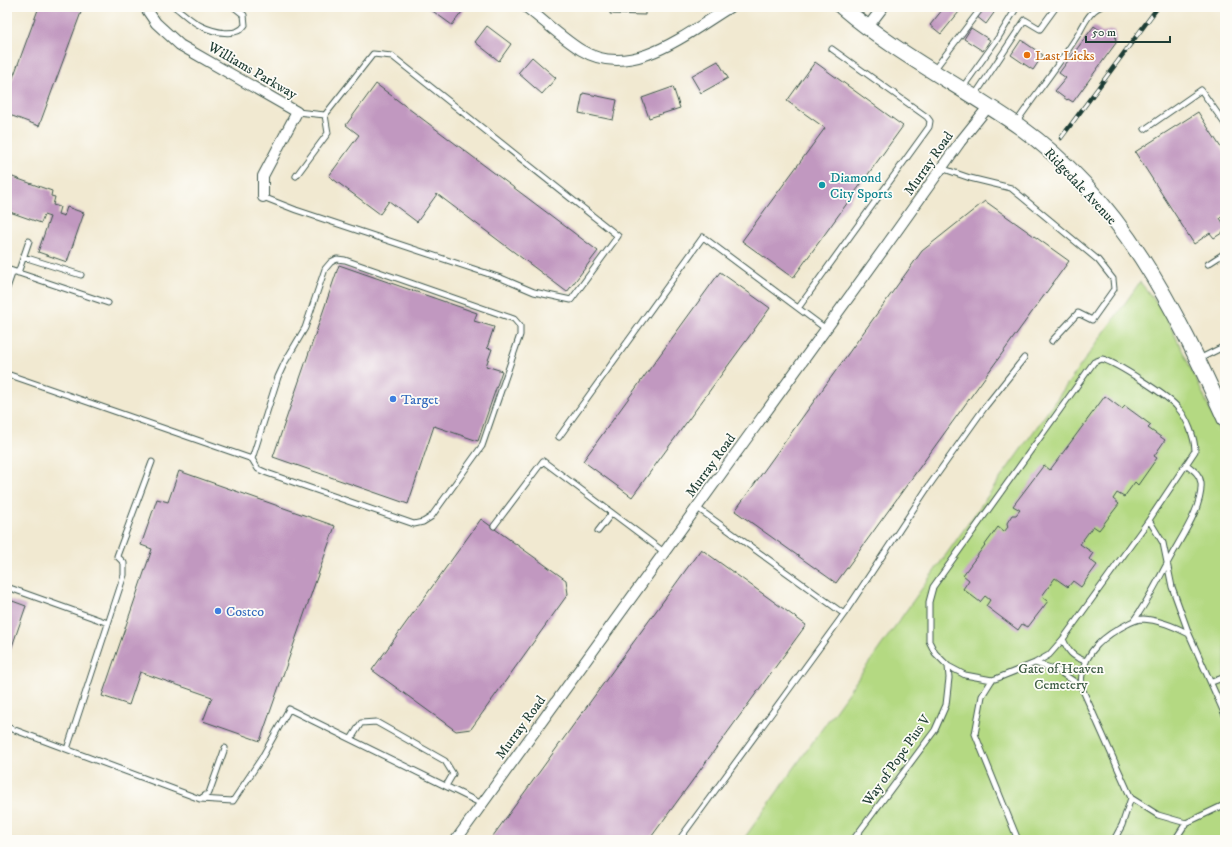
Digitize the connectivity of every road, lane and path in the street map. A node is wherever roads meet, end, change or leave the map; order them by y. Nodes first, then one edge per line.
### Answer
1 (145, 7) edge
2 (175, 7) edge
3 (234, 7) edge
4 (526, 7) edge
5 (730, 7) edge
6 (842, 7) edge
7 (883, 7) edge
8 (982, 7) edge
9 (1017, 7) edge
10 (1056, 7) edge
11 (1100, 8) edge
12 (867, 28) junction
13 (832, 49) dead end
14 (933, 72) junction
15 (967, 94) junction
16 (988, 107) junction
17 (297, 112) junction
18 (325, 115) junction
19 (1015, 124) junction
20 (1225, 124) edge
21 (1144, 128) dead end
22 (941, 168) junction
23 (296, 176) dead end
24 (263, 197) joint
25 (29, 241) dead end
26 (1225, 253) edge
27 (24, 257) junction
28 (1208, 264) dead end
29 (7, 269) edge
30 (15, 272) junction
31 (81, 275) dead end
32 (7, 288) edge
33 (108, 303) dead end
34 (799, 307) junction
35 (826, 329) junction
36 (1052, 341) dead end
37 (1225, 346) edge
38 (1024, 358) dead end
39 (1198, 359) junction
40 (7, 374) edge
41 (1225, 418) edge
42 (559, 437) dead end
43 (252, 459) junction
44 (152, 462) dead end
45 (1186, 464) junction
46 (696, 507) junction
47 (612, 513) junction
48 (1148, 520) junction
49 (494, 526) dead end
50 (598, 531) dead end
51 (664, 552) junction
52 (1168, 561) junction
53 (7, 588) edge
54 (844, 614) junction
55 (1134, 620) junction
56 (108, 623) junction
57 (1189, 634) junction
58 (1063, 639) junction
59 (1086, 661) junction
60 (1035, 663) junction
61 (948, 666) junction
62 (1225, 677) edge
63 (992, 680) junction
64 (1212, 682) junction
65 (1081, 686) junction
66 (1222, 702) edge
67 (1225, 715) edge
68 (7, 727) edge
69 (351, 739) junction
70 (225, 748) dead end
71 (67, 749) junction
72 (446, 786) junction
73 (1131, 798) junction
74 (200, 799) junction
75 (1225, 800) edge
76 (482, 804) junction
77 (1223, 807) edge
78 (1186, 823) junction
79 (456, 840) edge
80 (679, 840) edge
81 (853, 840) edge
82 (1018, 840) edge
83 (1114, 840) edge
84 (1175, 840) edge

1 - 17 street, Williams Parkway
2 - 3 lane
4 - 5 street
6 - 12 main road, Ridgedale Avenue
7 - 12 street
8 - 14 lane
9 - 15 lane
10 - 15 lane
11 - 19 lane
12 - 14 main road, Ridgedale Avenue
13 - 34 lane
14 - 15 main road, Ridgedale Avenue
15 - 16 main road, Ridgedale Avenue
16 - 19 main road, Ridgedale Avenue
16 - 22 street, Murray Road
17 - 18 lane
17 - 24 street, Williams Parkway
18 - 23 lane
18 - 24 lane
19 - 39 main road, Ridgedale Avenue
20 - 21 lane
22 - 35 street, Murray Road
22 - 36 lane
25 - 27 lane
26 - 28 lane
27 - 30 lane
27 - 31 lane
29 - 30 lane
30 - 32 lane
30 - 33 lane
34 - 35 lane
34 - 42 lane
35 - 46 street, Murray Road
37 - 39 lane
38 - 54 lane
39 - 41 main road, Ridgedale Avenue
40 - 43 lane
43 - 43 lane
44 - 56 lane
45 - 48 lane
45 - 52 lane
45 - 61 lane
46 - 51 street, Murray Road
46 - 54 lane
47 - 49 lane
47 - 50 lane
47 - 51 lane
48 - 52 lane
48 - 58 lane
51 - 76 street, Murray Road
52 - 55 lane
52 - 57 lane
53 - 56 lane
54 - 80 lane
55 - 57 lane
55 - 59 lane
56 - 71 lane
57 - 64 lane
58 - 59 lane
58 - 60 lane
59 - 65 lane
60 - 63 lane
60 - 65 lane
61 - 63 lane
61 - 81 lane, Way of Pope Pius V
62 - 64 lane
63 - 82 lane
64 - 66 lane
65 - 73 lane
66 - 67 lane
68 - 71 lane
69 - 72 lane
69 - 72 lane
69 - 74 lane
70 - 74 lane
71 - 74 lane
72 - 76 lane
73 - 78 lane
73 - 83 lane
75 - 77 lane
76 - 79 street, Murray Road
77 - 78 lane
78 - 84 lane

